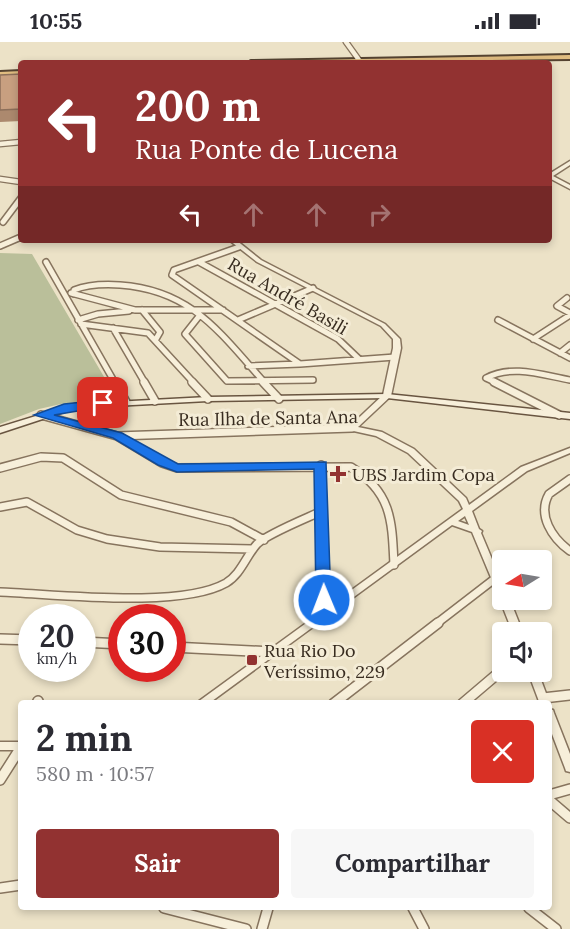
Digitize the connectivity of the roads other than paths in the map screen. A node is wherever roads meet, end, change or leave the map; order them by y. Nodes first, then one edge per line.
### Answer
1 (346, 42) edge
2 (570, 57) edge
3 (359, 60) joint
4 (552, 64) edge
5 (570, 64) edge
6 (18, 68) edge
7 (1, 72) edge
8 (18, 73) edge
9 (18, 142) edge
10 (0, 144) edge
11 (570, 164) edge
12 (552, 174) edge
13 (0, 178) edge
14 (552, 178) edge
15 (9, 180) junction
16 (18, 182) edge
17 (0, 187) edge
18 (570, 187) edge
19 (18, 202) edge
20 (3, 222) dead end
21 (18, 239) edge
22 (235, 243) edge
23 (0, 246) edge
24 (239, 247) junction
25 (46, 262) dead end
26 (199, 262) junction
27 (313, 288) junction
28 (74, 292) junction
29 (63, 293) junction
30 (567, 298) dead end
31 (273, 305) junction
32 (138, 310) junction
33 (194, 310) junction
34 (222, 310) junction
35 (570, 314) edge
36 (200, 315) junction
37 (238, 320) junction
38 (498, 320) dead end
39 (80, 322) junction
40 (113, 328) junction
41 (156, 339) junction
42 (533, 339) junction
43 (570, 345) edge
44 (560, 353) junction
45 (395, 357) junction
46 (570, 358) edge
47 (359, 359) junction
48 (300, 364) junction
49 (248, 366) junction
50 (313, 380) dead end
51 (570, 380) edge
52 (262, 382) junction
53 (387, 396) junction
54 (208, 399) junction
55 (279, 399) junction
56 (155, 401) junction
57 (126, 402) junction
58 (537, 409) junction
59 (40, 415) junction
60 (570, 416) edge
61 (352, 428) junction
62 (0, 430) edge
63 (117, 436) junction
64 (570, 450) edge
65 (321, 465) junction
66 (0, 468) edge
67 (570, 479) edge
68 (0, 507) edge
69 (469, 510) junction
70 (322, 511) junction
71 (452, 522) junction
72 (478, 531) junction
73 (264, 540) junction
74 (252, 549) junction
75 (570, 551) edge
76 (394, 565) junction
77 (492, 565) edge
78 (492, 581) edge
79 (0, 592) edge
80 (325, 615) junction
81 (0, 639) edge
82 (18, 640) edge
83 (186, 648) edge
84 (272, 652) junction
85 (492, 678) edge
86 (537, 682) edge
87 (570, 695) edge
88 (206, 700) edge
89 (338, 700) edge
90 (467, 700) edge
91 (544, 700) edge
92 (548, 700) edge
93 (552, 721) edge
94 (0, 746) edge
95 (18, 746) edge
96 (18, 751) edge
97 (570, 768) edge
98 (0, 780) edge
99 (570, 789) edge
100 (552, 796) edge
101 (552, 800) edge
102 (570, 818) edge
103 (18, 885) edge
104 (0, 888) edge
105 (172, 910) edge
106 (267, 910) edge
107 (414, 910) edge
108 (532, 910) edge
109 (246, 929) edge
110 (262, 929) edge
111 (424, 929) edge
112 (556, 929) edge

1 - 3 street
2 - 3 highway
4 - 5 highway
6 - 7 highway
7 - 8 highway
9 - 10 street
11 - 12 street
13 - 15 street
14 - 18 street
15 - 16 street
15 - 17 street
19 - 20 street
21 - 23 street
22 - 24 street
24 - 26 street
24 - 27 street
25 - 29 street
26 - 31 street, Rua André Basili
26 - 34 street
27 - 31 street
27 - 45 street
28 - 29 street
28 - 32 street
28 - 33 street
29 - 39 street
30 - 35 street
31 - 37 street
31 - 47 street, Rua André Basili
32 - 33 street
32 - 39 street
32 - 41 street
33 - 34 street
33 - 36 street
34 - 37 street
35 - 42 street
36 - 49 street
36 - 52 street
37 - 48 street
38 - 42 street
39 - 40 street
39 - 57 street
40 - 41 street
40 - 56 street
41 - 54 street
42 - 44 street
43 - 44 street
44 - 46 street
45 - 47 street
45 - 53 street
47 - 48 street
48 - 49 street
49 - 52 street
50 - 52 street
51 - 58 street
52 - 55 street
53 - 55 main road
53 - 58 main road
53 - 61 street
54 - 55 main road
54 - 56 main road
56 - 57 main road
57 - 59 main road
58 - 60 main road
59 - 62 main road
59 - 63 street, Rua Ilha de Santa Ana
61 - 63 street, Rua Ilha de Santa Ana
61 - 69 street, Rua Ilha de Santa Ana
63 - 65 street
64 - 69 street
65 - 70 street
65 - 76 street
66 - 73 street
67 - 75 street
68 - 74 street
69 - 71 street
69 - 72 street, Rua Ilha de Santa Ana
70 - 73 street
70 - 80 street
71 - 72 street
71 - 76 street
72 - 77 street, Rua Ilha de Santa Ana
73 - 74 street
74 - 79 street
76 - 80 street
78 - 89 street
80 - 84 street
81 - 82 street
83 - 84 street
84 - 88 street
85 - 90 street
86 - 91 street
87 - 92 street
93 - 97 street
94 - 95 street
96 - 98 street
99 - 100 street
101 - 102 street
103 - 104 street
105 - 109 street
106 - 110 street
107 - 111 street
108 - 112 street

